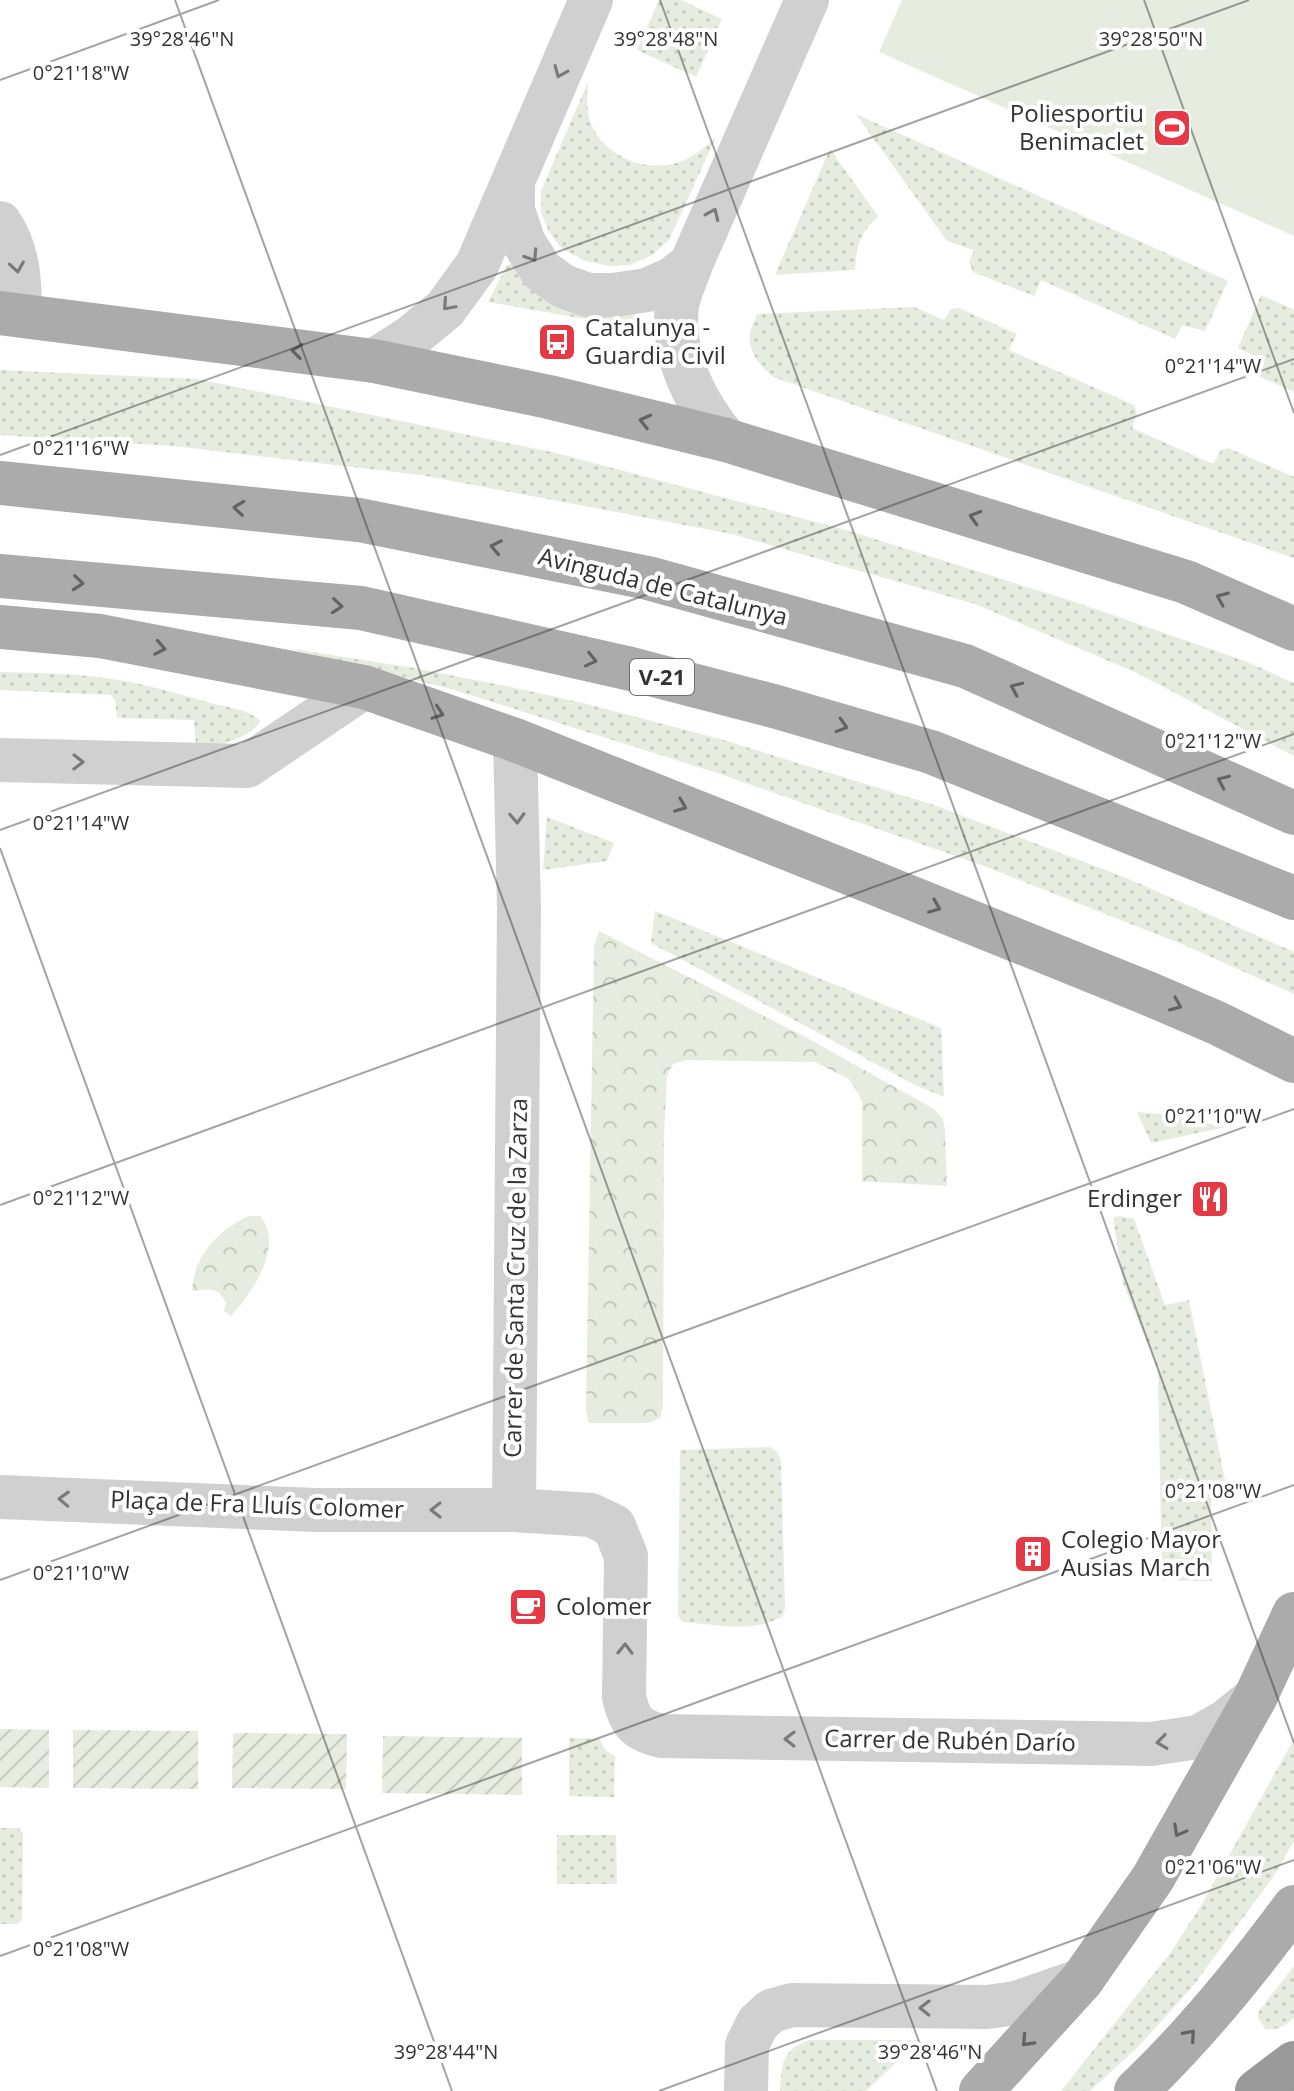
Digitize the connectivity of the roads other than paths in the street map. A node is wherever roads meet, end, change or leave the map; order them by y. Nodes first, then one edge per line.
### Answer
1 (591, 0) edge
2 (807, 0) edge
3 (513, 182) junction
4 (0, 223) edge
5 (691, 264) junction
6 (7, 315) edge
7 (374, 361) junction
8 (726, 440) junction
9 (0, 483) edge
10 (0, 576) edge
11 (0, 627) edge
12 (1294, 629) edge
13 (364, 687) junction
14 (515, 740) junction
15 (0, 760) edge
16 (1294, 813) edge
17 (1294, 898) edge
18 (1217, 1023) junction
19 (1294, 1061) edge
20 (1294, 1096) edge
21 (0, 1497) edge
22 (514, 1510) junction
23 (1294, 1614) edge
24 (1255, 1698) junction
25 (1294, 1907) edge
26 (1082, 1980) junction
27 (1294, 2063) edge
28 (746, 2091) edge
29 (981, 2091) edge
30 (1136, 2091) edge
31 (1257, 2091) edge

1 -> 3 street
5 -> 2 street
3 -> 5 street
3 -> 7 street
4 -> 6 street
5 - 8 street
7 -> 6 main road
8 -> 7 main road
12 -> 8 main road
16 -> 9 main road, Avinguda de Catalunya
10 -> 17 main road, V-21
11 -> 13 main road
13 -> 14 main road
15 -> 13 street
14 -> 18 main road
14 -> 22 street, Carrer de Santa Cruz de la Zarza
18 - 19 main road
18 - 20 main road
22 -> 21 street, Plaça de Fra Lluís Colomer
24 -> 22 street, Carrer de Rubén Darío
23 - 24 main road
24 -> 26 main road
30 -> 25 main road
26 -> 28 street
26 -> 29 main road
27 - 31 highway

